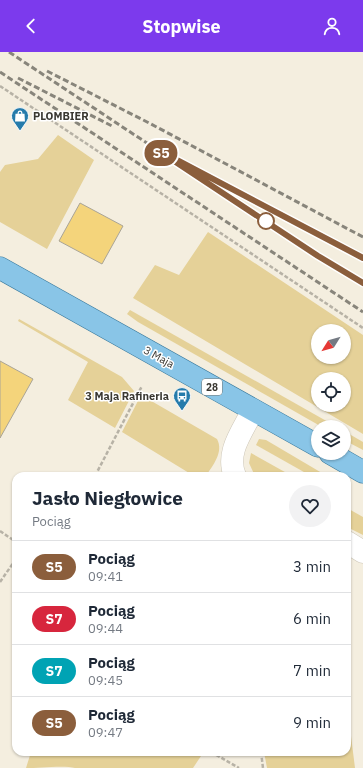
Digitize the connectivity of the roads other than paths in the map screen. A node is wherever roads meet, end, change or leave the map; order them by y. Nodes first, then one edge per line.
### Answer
1 (0, 268) edge
2 (253, 410) junction
3 (311, 442) edge
4 (342, 460) edge
5 (235, 472) edge
6 (363, 472) edge
7 (351, 544) edge
8 (363, 552) edge

1 - 2 main road, 3 Maja / 28
2 - 3 main road, 3 Maja / 28
2 - 5 lane
4 - 6 main road
7 - 8 lane

